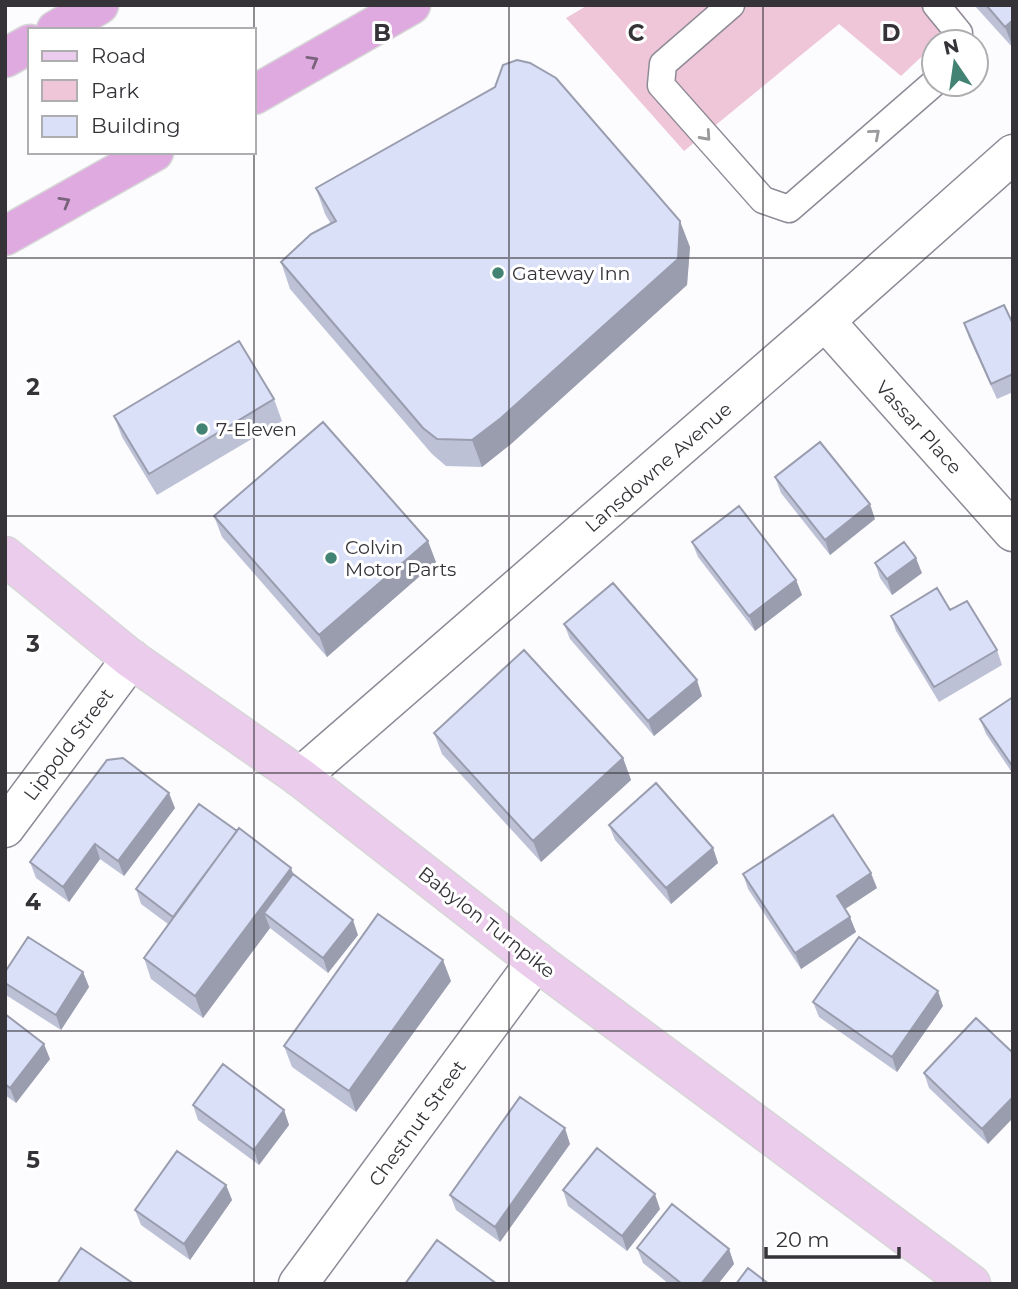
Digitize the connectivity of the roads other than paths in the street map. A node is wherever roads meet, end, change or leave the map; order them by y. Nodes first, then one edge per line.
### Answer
1 (99, 5) edge
2 (411, 5) edge
3 (731, 5) edge
4 (936, 5) edge
5 (59, 28) edge
6 (955, 28) edge
7 (28, 45) edge
8 (5, 58) edge
9 (256, 94) edge
10 (920, 95) edge
11 (150, 154) edge
12 (1013, 154) edge
13 (5, 236) edge
14 (825, 321) junction
15 (1013, 532) edge
16 (5, 556) edge
17 (131, 659) junction
18 (300, 777) junction
19 (5, 828) edge
20 (536, 961) junction
21 (951, 1278) edge
22 (298, 1284) edge

1 - 5 highway
9 -> 2 highway
3 -> 10 lane
4 - 6 lane
7 - 8 highway
13 -> 11 highway
12 - 14 street, Lansdowne Avenue
14 - 15 street, Vassar Place
14 - 18 street, Lansdowne Avenue
16 - 17 main road, Babylon Turnpike
17 - 18 main road, Babylon Turnpike
17 - 19 street, Lippold Street
18 - 20 main road, Babylon Turnpike
20 - 21 main road, Babylon Turnpike
20 - 22 street, Chestnut Street

